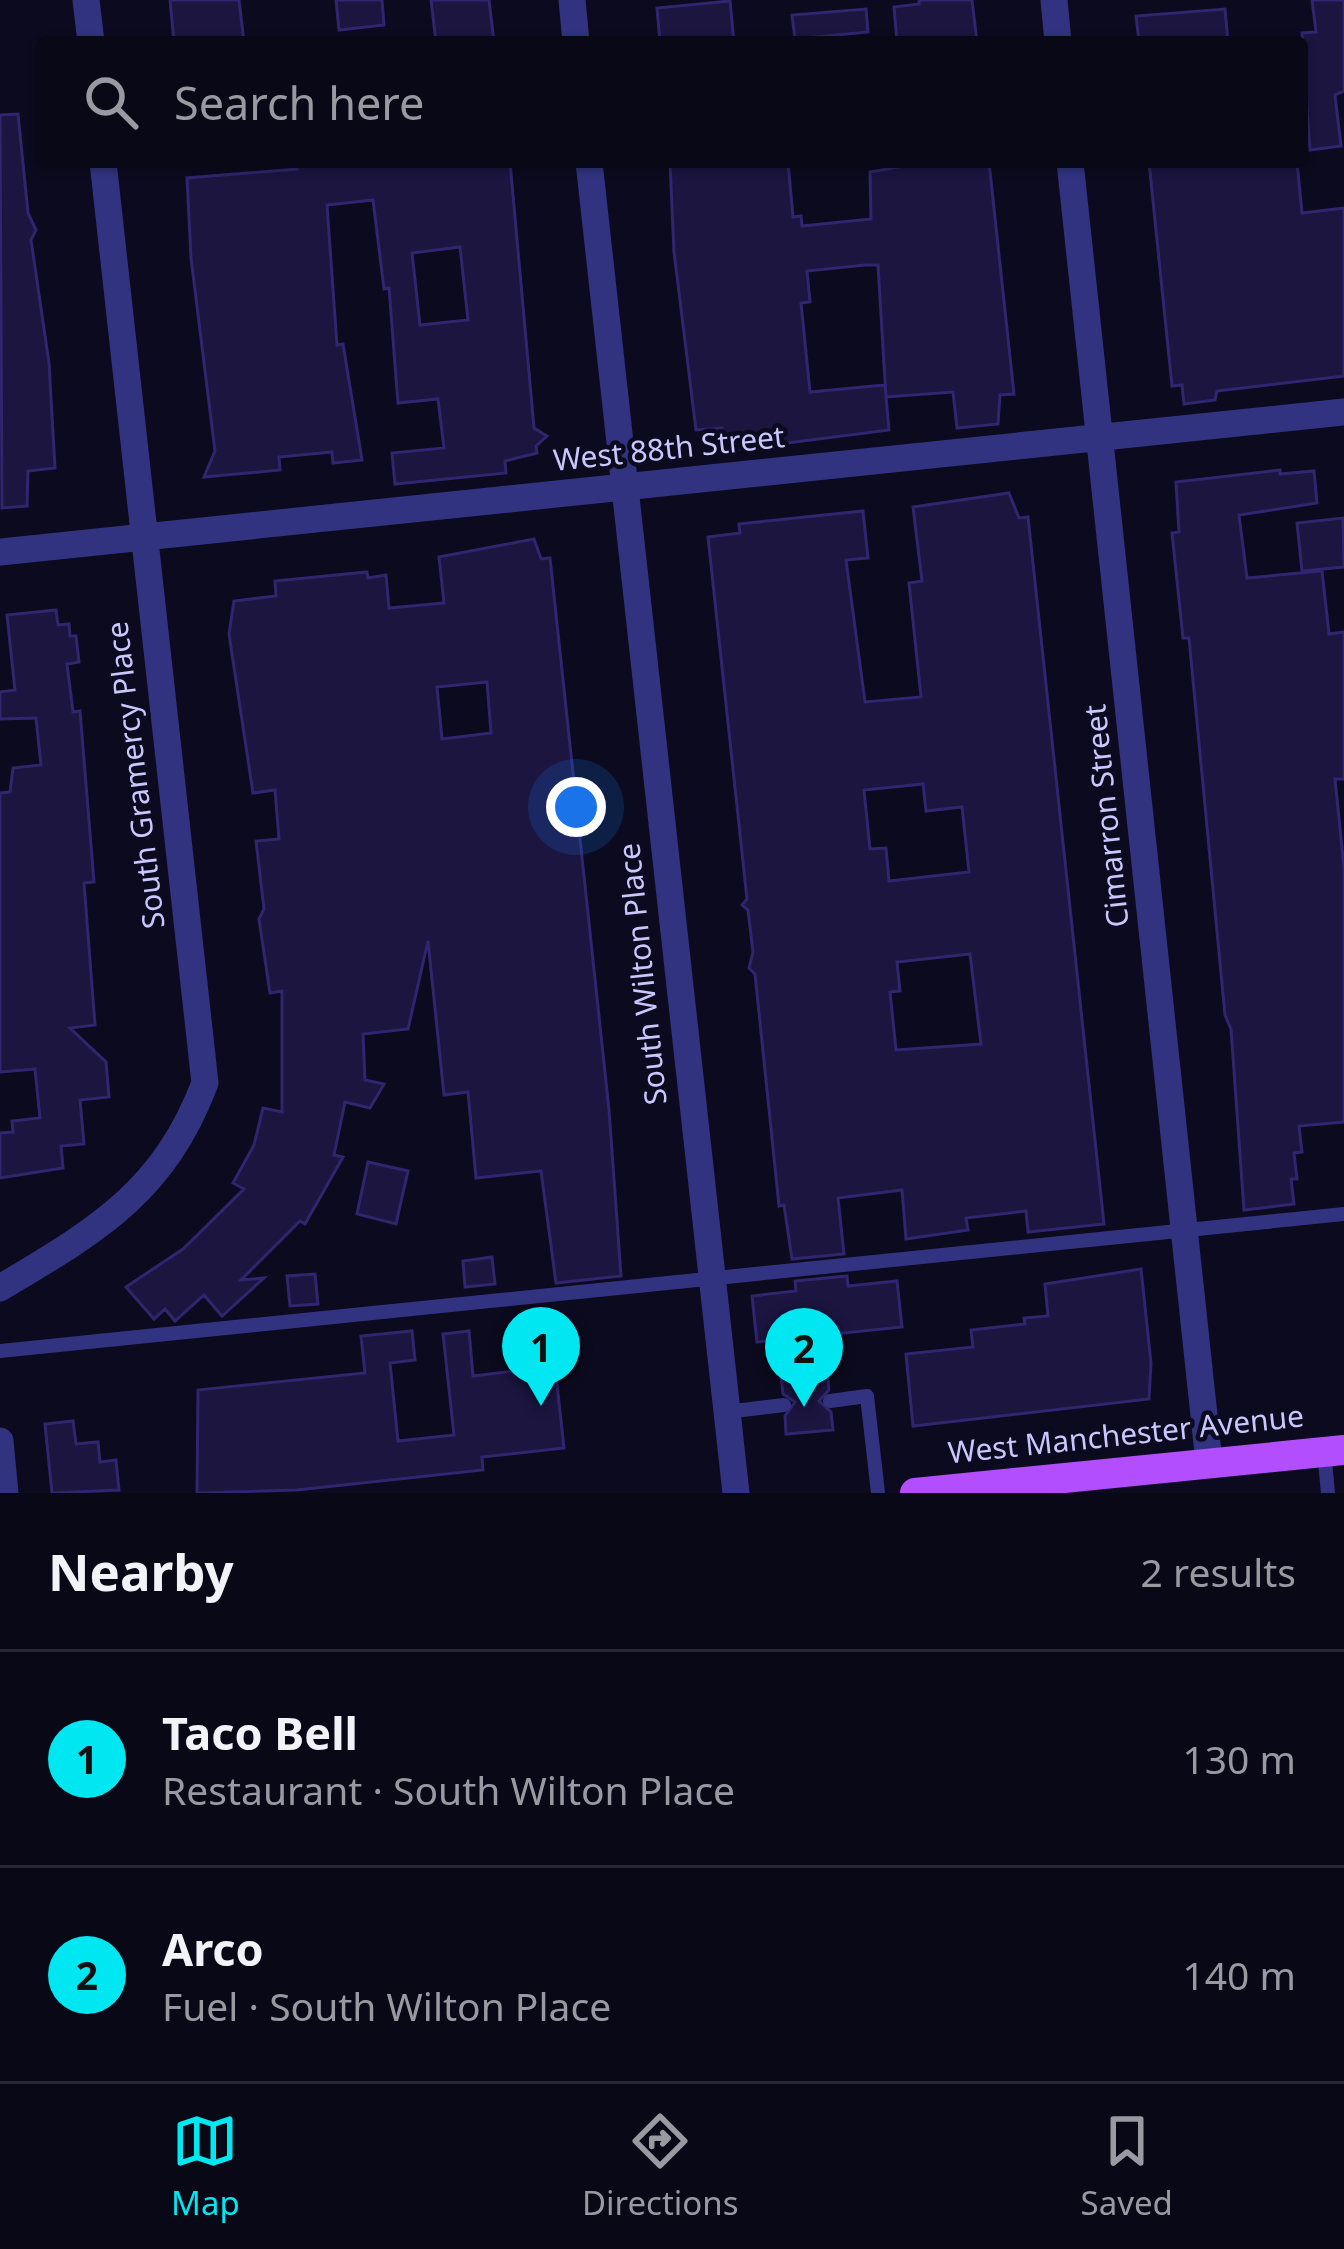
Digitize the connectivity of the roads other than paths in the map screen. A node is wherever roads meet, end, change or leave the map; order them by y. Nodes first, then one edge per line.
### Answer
1 (86, 0) edge
2 (572, 0) edge
3 (1054, 0) edge
4 (90, 36) edge
5 (575, 36) edge
6 (1057, 36) edge
7 (104, 168) edge
8 (590, 168) edge
9 (1071, 168) edge
10 (1344, 412) edge
11 (1098, 437) junction
12 (623, 487) junction
13 (142, 537) junction
14 (0, 551) edge
15 (1344, 1214) edge
16 (1186, 1230) junction
17 (710, 1278) junction
18 (0, 1288) edge
19 (0, 1351) edge
20 (830, 1400) dead end
21 (784, 1406) dead end
22 (726, 1412) junction
23 (0, 1441) edge
24 (1334, 1450) edge
25 (1209, 1462) junction
26 (1112, 1483) edge
27 (974, 1490) edge
28 (5, 1493) edge
29 (736, 1493) edge
30 (878, 1493) edge
31 (916, 1493) edge
32 (1328, 1493) edge

1 - 4 street
2 - 5 street
3 - 6 street
7 - 13 street, South Gramercy Place
8 - 12 street, South Wilton Place
9 - 11 street, Cimarron Street
10 - 11 street, West 88th Street
11 - 12 street, West 88th Street
11 - 16 street, Cimarron Street
12 - 13 street, West 88th Street
12 - 17 street, South Wilton Place
13 - 14 street, West 88th Street
13 - 18 street, South Gramercy Place
15 - 16 lane
16 - 17 lane
16 - 25 street, Cimarron Street
17 - 19 lane
17 - 22 street, South Wilton Place
20 - 30 lane
21 - 22 lane
22 - 29 street, South Wilton Place
23 - 28 street
24 - 25 main road, West Manchester Avenue
24 - 32 lane
25 - 26 main road, West Manchester Avenue
26 - 27 main road, West Manchester Avenue
27 - 31 main road, West Manchester Avenue

